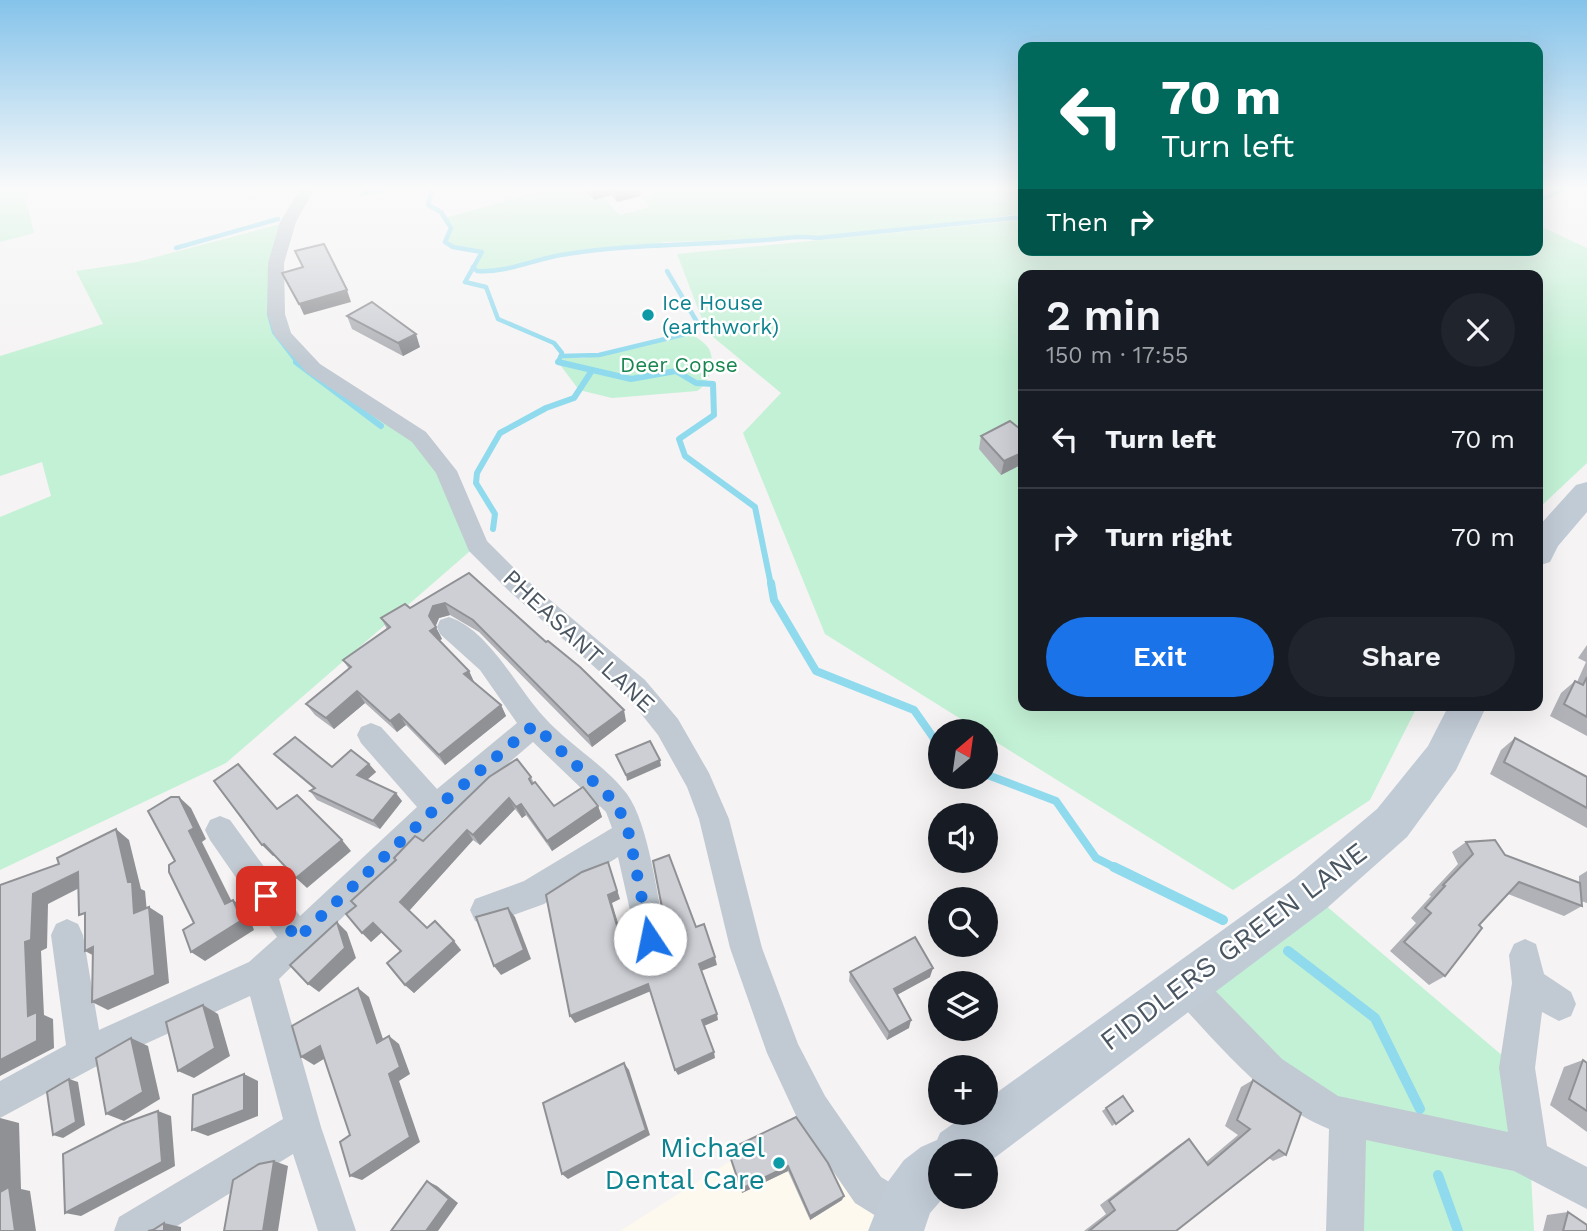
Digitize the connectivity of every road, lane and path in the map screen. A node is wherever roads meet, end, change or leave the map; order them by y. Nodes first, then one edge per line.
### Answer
1 (281, 247) edge
2 (1587, 492) edge
3 (1543, 544) edge
4 (449, 627) dead end
5 (1465, 711) edge
6 (534, 725) junction
7 (371, 735) dead end
8 (436, 808) junction
9 (220, 830) dead end
10 (629, 834) junction
11 (486, 910) dead end
12 (67, 935) dead end
13 (297, 939) junction
14 (650, 939) dead end
15 (261, 974) junction
16 (1186, 985) junction
17 (1559, 1004) dead end
18 (85, 1054) junction
19 (0, 1100) edge
20 (1348, 1118) junction
21 (303, 1127) junction
22 (978, 1139) edge
23 (1530, 1156) junction
24 (928, 1175) edge
25 (1587, 1190) edge
26 (898, 1221) edge
27 (133, 1231) edge
28 (337, 1231) edge
29 (1345, 1231) edge

1 - 26 street, PHEASANT LANE
2 - 3 street
4 - 6 street
5 - 16 street, FIDDLERS GREEN LANE
6 - 8 street
6 - 10 street
7 - 8 street
8 - 13 street
9 - 13 street
10 - 11 street
10 - 14 street
12 - 18 street
13 - 15 street
15 - 18 street
15 - 21 street
16 - 20 street
16 - 22 street, FIDDLERS GREEN LANE
17 - 23 street
18 - 19 street
20 - 23 street
20 - 29 street
21 - 27 street
21 - 28 street
23 - 25 street
24 - 26 street

